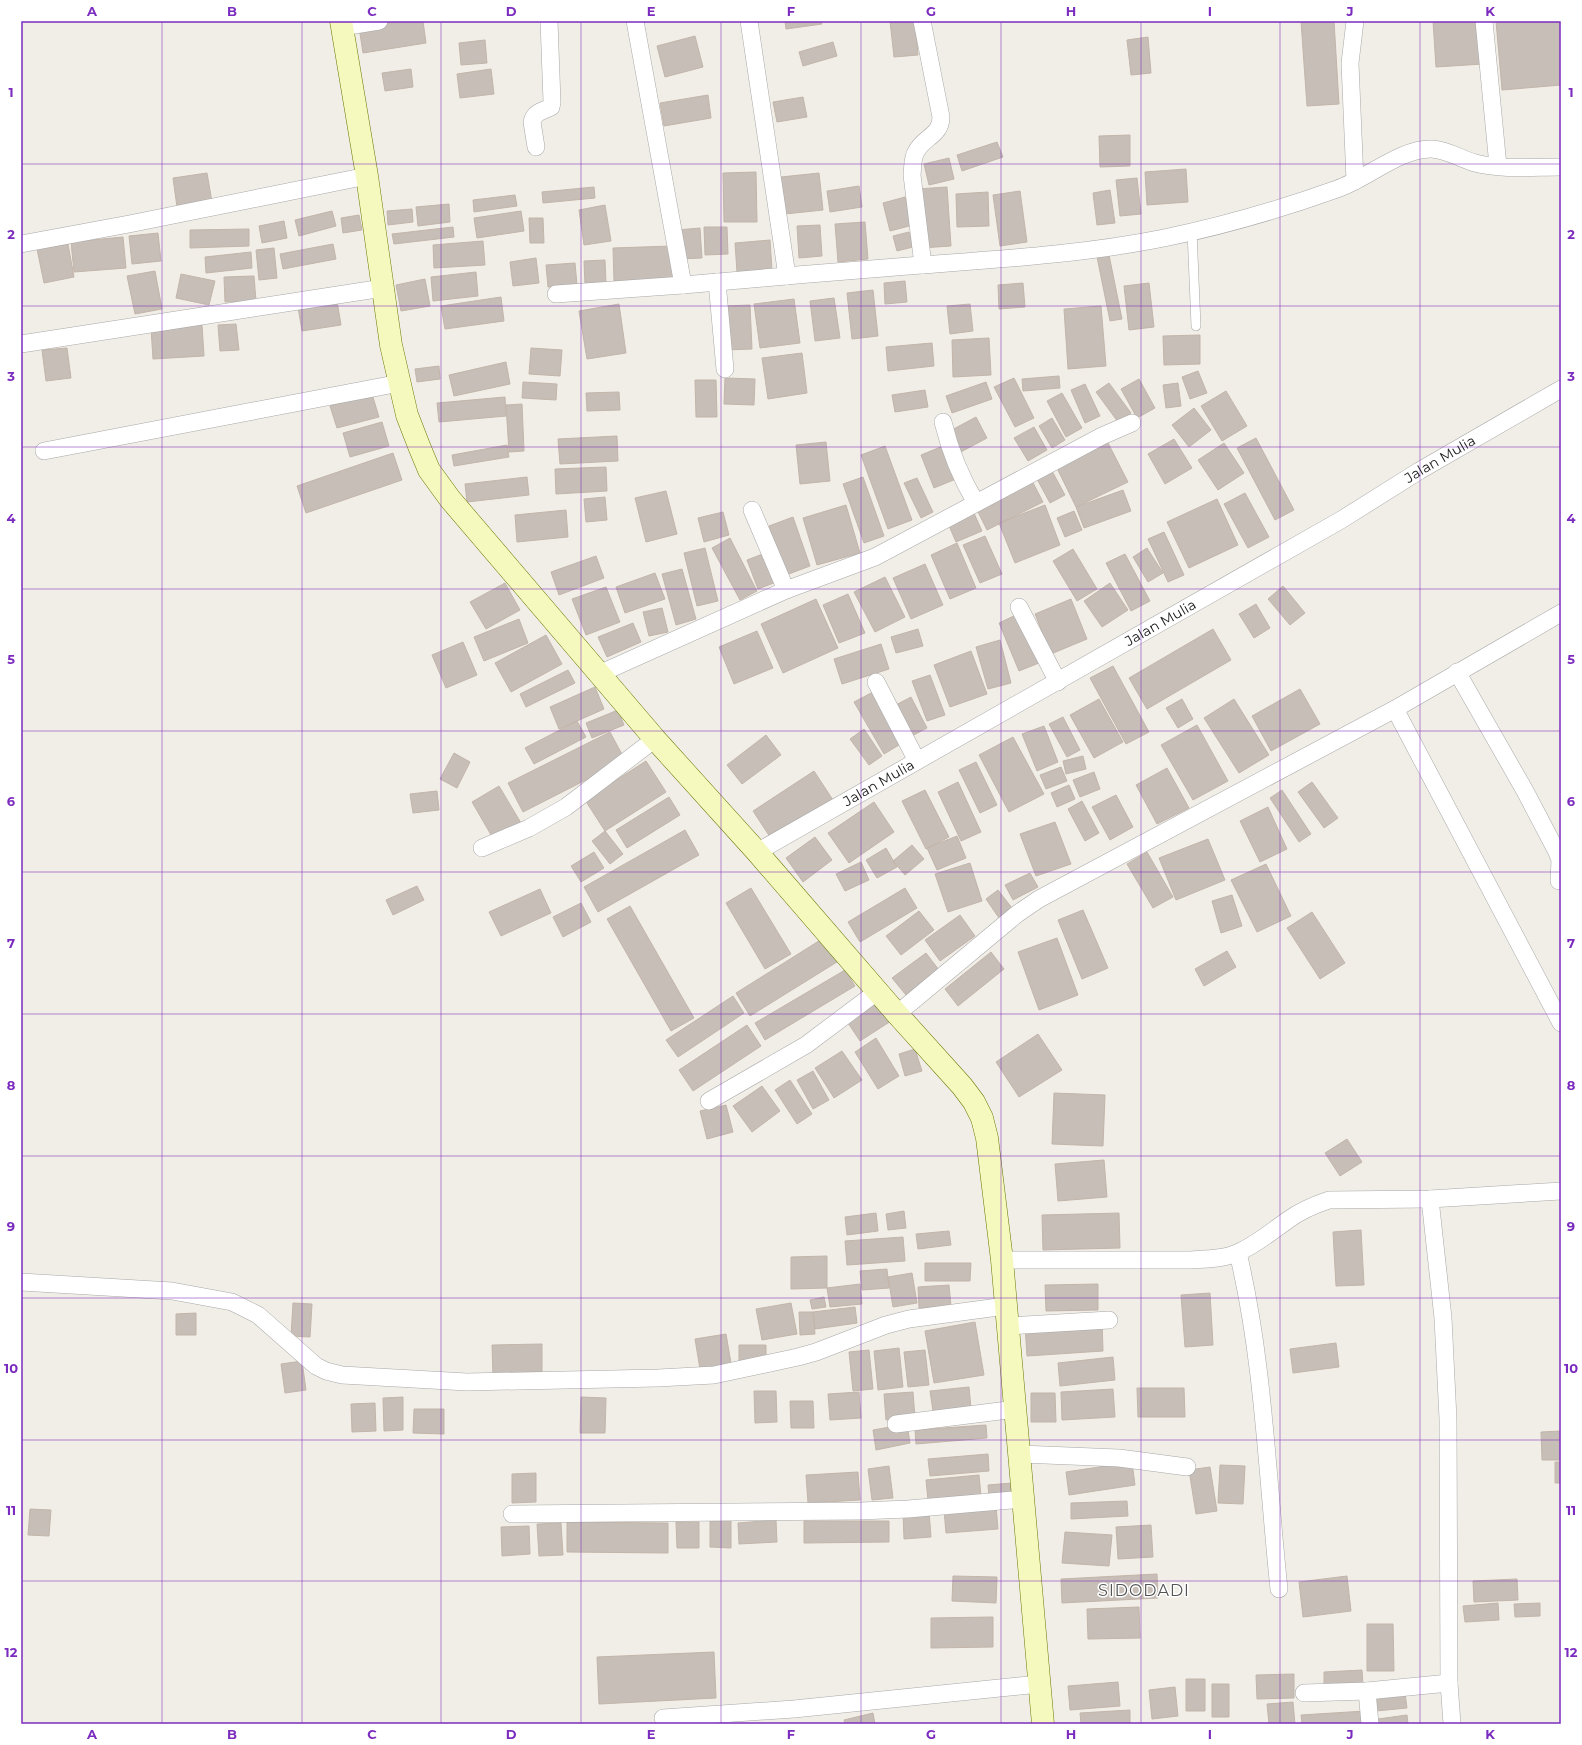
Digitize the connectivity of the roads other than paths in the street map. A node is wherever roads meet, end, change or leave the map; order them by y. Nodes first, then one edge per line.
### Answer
1 (379, 21) edge
2 (549, 21) edge
3 (635, 21) edge
4 (748, 21) edge
5 (922, 21) edge
6 (1355, 21) edge
7 (1484, 21) edge
8 (341, 24) edge
9 (536, 147) dead end
10 (1498, 166) junction
11 (1561, 167) edge
12 (367, 176) junction
13 (1355, 181) junction
14 (1192, 231) junction
15 (21, 244) edge
16 (922, 265) junction
17 (787, 276) junction
18 (717, 282) junction
19 (683, 285) junction
20 (383, 288) junction
21 (556, 294) dead end
22 (1196, 326) dead end
23 (21, 344) edge
24 (725, 369) dead end
25 (400, 383) junction
26 (1561, 389) edge
27 (943, 422) dead end
28 (1132, 423) dead end
29 (44, 451) dead end
30 (976, 503) junction
31 (752, 510) dead end
32 (786, 590) junction
33 (1019, 607) dead end
34 (1561, 613) edge
35 (1457, 672) junction
36 (599, 674) junction
37 (876, 682) dead end
38 (1058, 682) junction
39 (1395, 709) junction
40 (654, 739) junction
41 (918, 761) junction
42 (482, 848) dead end
43 (757, 852) junction
44 (1559, 881) dead end
45 (878, 991) junction
46 (897, 1014) junction
47 (1561, 1022) edge
48 (708, 1101) dead end
49 (1561, 1191) edge
50 (1430, 1199) junction
51 (1238, 1253) junction
52 (1002, 1260) junction
53 (21, 1282) edge
54 (1007, 1316) junction
55 (1109, 1320) dead end
56 (1016, 1409) junction
57 (896, 1424) dead end
58 (1020, 1454) junction
59 (1187, 1467) dead end
60 (1023, 1499) junction
61 (512, 1514) dead end
62 (1279, 1589) dead end
63 (1449, 1683) junction
64 (1039, 1684) junction
65 (1367, 1691) junction
66 (1304, 1693) dead end
67 (663, 1718) dead end
68 (1043, 1724) edge
69 (1370, 1724) edge
70 (1452, 1724) edge

1 - 8 street
2 - 9 street
3 - 19 street
4 - 17 street
5 - 16 street
6 - 13 street
7 - 10 street
8 - 12 main road
10 - 11 street
10 - 13 street
12 - 15 street
12 - 20 main road
13 - 14 street
14 - 16 street
14 - 22 lane
16 - 17 street
17 - 18 street
18 - 19 street
18 - 24 street
19 - 21 street
20 - 23 street
20 - 25 main road
25 - 29 street
25 - 36 main road
26 - 38 street, Jalan Mulia
27 - 30 street
28 - 30 street
30 - 32 street
31 - 32 street
32 - 36 street
33 - 38 street
34 - 35 street
35 - 39 street
35 - 44 street
36 - 40 main road
37 - 41 street
38 - 41 street, Jalan Mulia
39 - 46 street
39 - 47 street
40 - 42 street
40 - 43 main road
41 - 43 street, Jalan Mulia
43 - 45 main road
45 - 46 main road
45 - 48 street
46 - 52 main road
49 - 50 street
50 - 51 street
50 - 63 street
51 - 52 street
51 - 62 street
52 - 54 main road
53 - 54 street
54 - 55 street
54 - 56 main road
56 - 57 street
56 - 58 main road
58 - 59 street
58 - 60 main road
60 - 61 street
60 - 64 main road
63 - 65 street
63 - 70 street
64 - 67 street
64 - 68 main road
65 - 66 street
65 - 69 street

